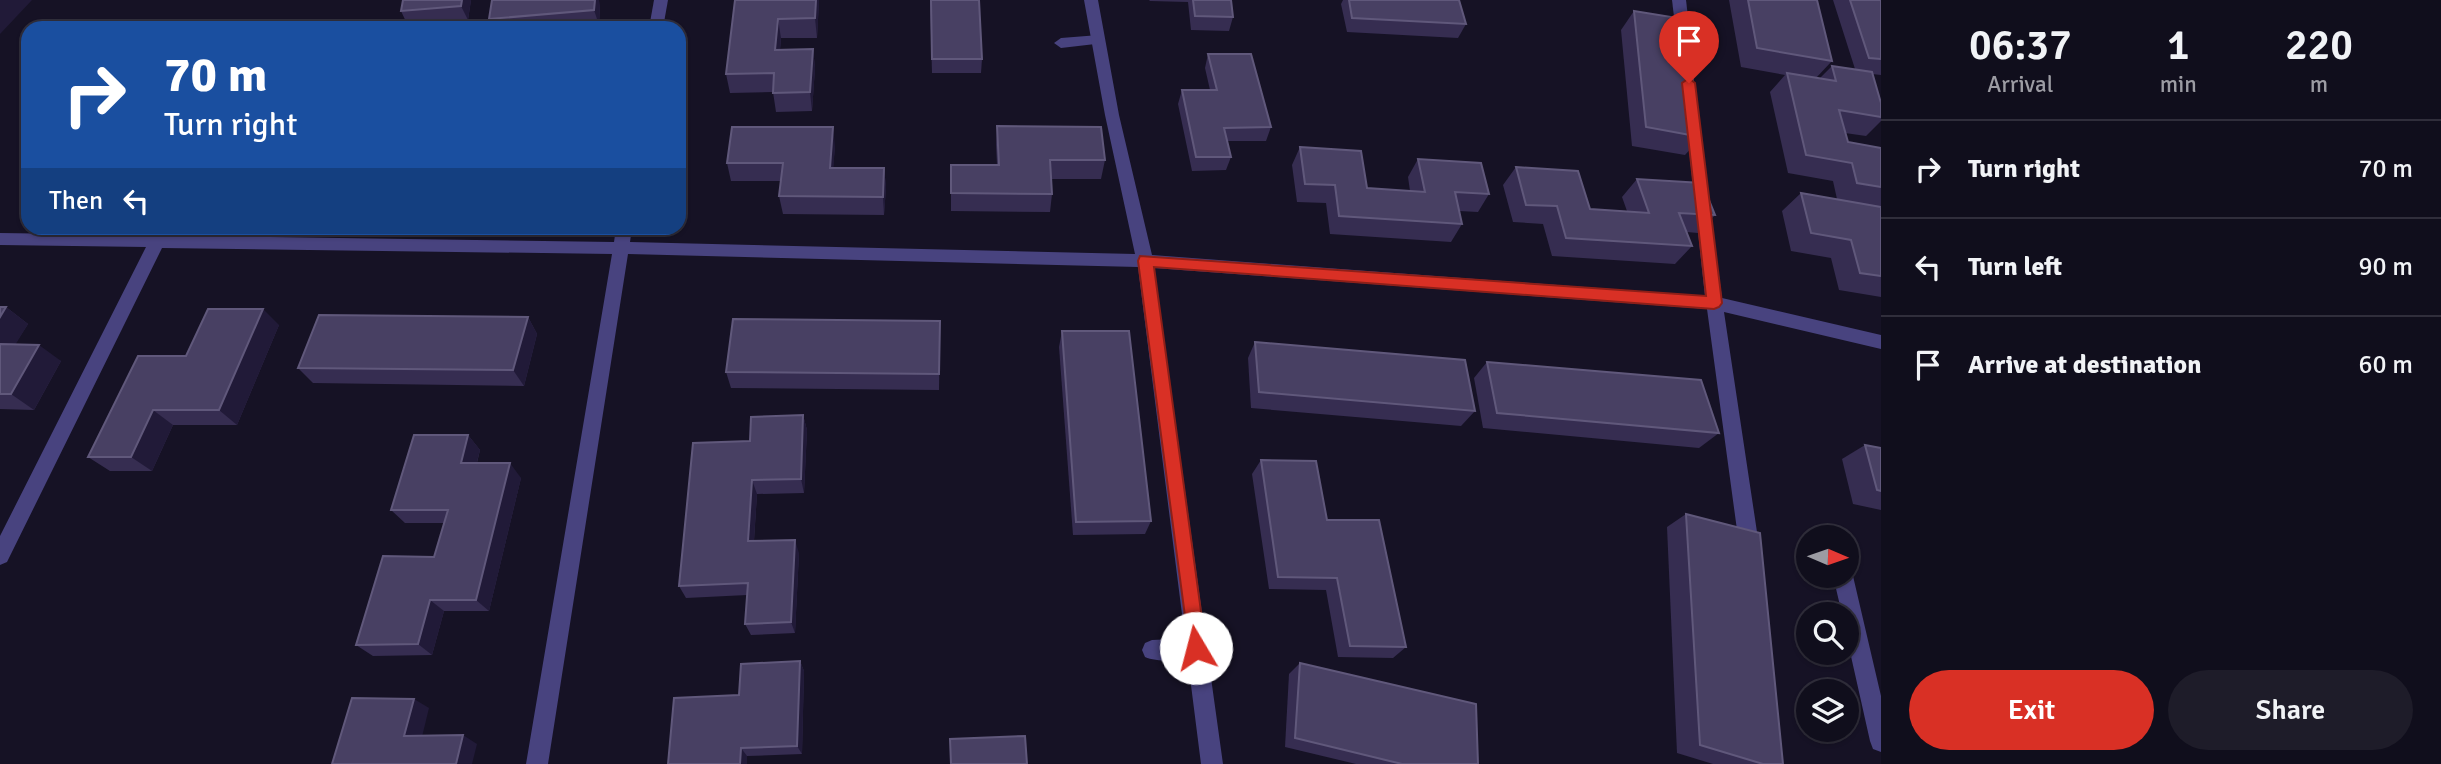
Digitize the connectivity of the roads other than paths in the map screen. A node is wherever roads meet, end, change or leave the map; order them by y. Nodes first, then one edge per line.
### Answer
1 (661, 0) edge
2 (1091, 0) edge
3 (1679, 0) edge
4 (657, 21) edge
5 (1099, 40) junction
6 (1061, 43) dead end
7 (1686, 55) edge
8 (1692, 110) edge
9 (623, 235) edge
10 (0, 239) edge
11 (158, 240) junction
12 (621, 248) junction
13 (1145, 261) junction
14 (1714, 303) junction
15 (1881, 342) edge
16 (0, 556) edge
17 (1753, 574) edge
18 (1846, 588) edge
19 (1196, 648) junction
20 (1153, 650) dead end
21 (1881, 741) edge
22 (537, 764) edge
23 (1212, 764) edge

1 - 4 street
2 - 5 street
3 - 7 street
5 - 6 street
5 - 13 street
8 - 14 street
9 - 12 street
10 - 11 street
11 - 12 street
11 - 16 street
12 - 13 street
12 - 22 street
13 - 14 street
13 - 19 street
14 - 15 street
14 - 17 street
18 - 21 street
19 - 20 street
19 - 23 street

